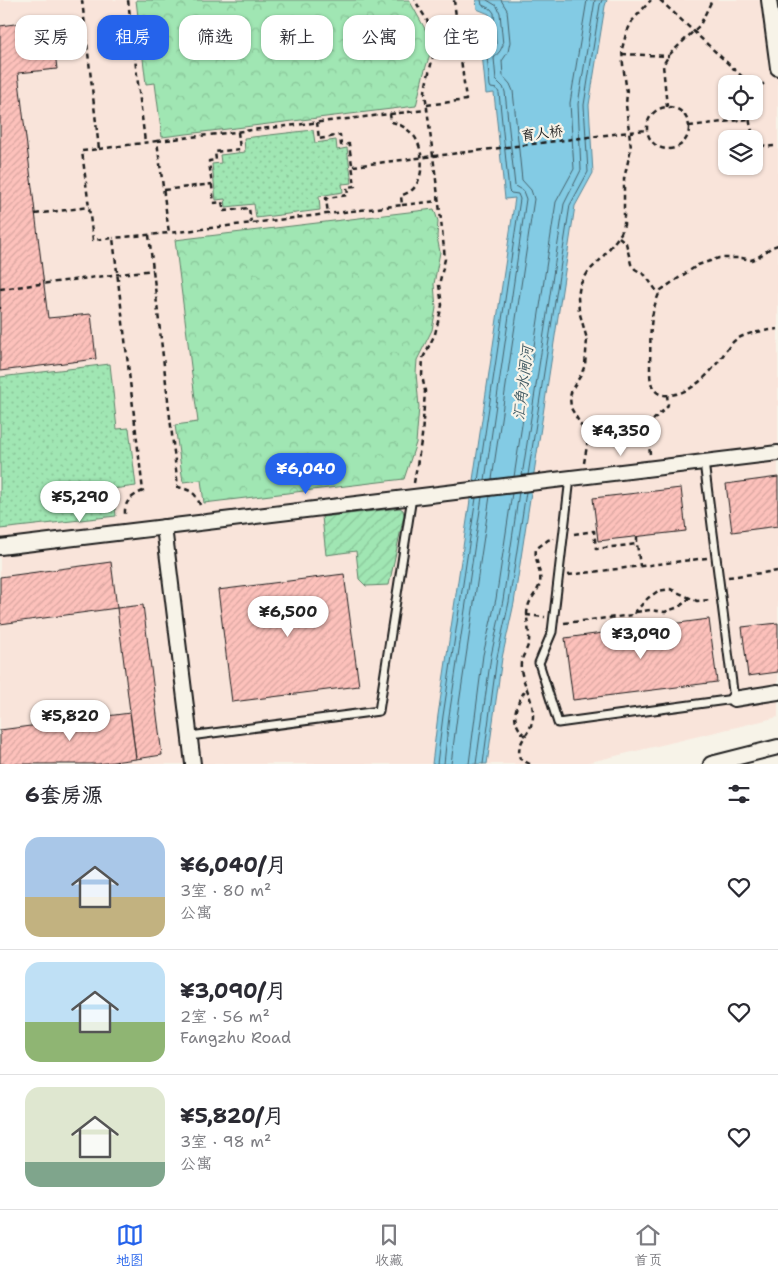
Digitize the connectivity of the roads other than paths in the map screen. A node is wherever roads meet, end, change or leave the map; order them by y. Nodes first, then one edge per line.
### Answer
1 (769, 0) edge
2 (778, 68) edge
3 (778, 453) edge
4 (704, 462) junction
5 (576, 477) junction
6 (412, 496) junction
7 (164, 527) junction
8 (0, 547) edge
9 (778, 692) edge
10 (734, 698) junction
11 (190, 736) junction
12 (778, 748) edge
13 (193, 764) edge
14 (711, 764) edge

1 - 2 street
3 - 4 street
4 - 5 street
4 - 10 lane
5 - 6 street
5 - 10 lane
6 - 7 street
6 - 11 lane
7 - 8 street
7 - 11 street
9 - 10 street
11 - 13 street
12 - 14 street

